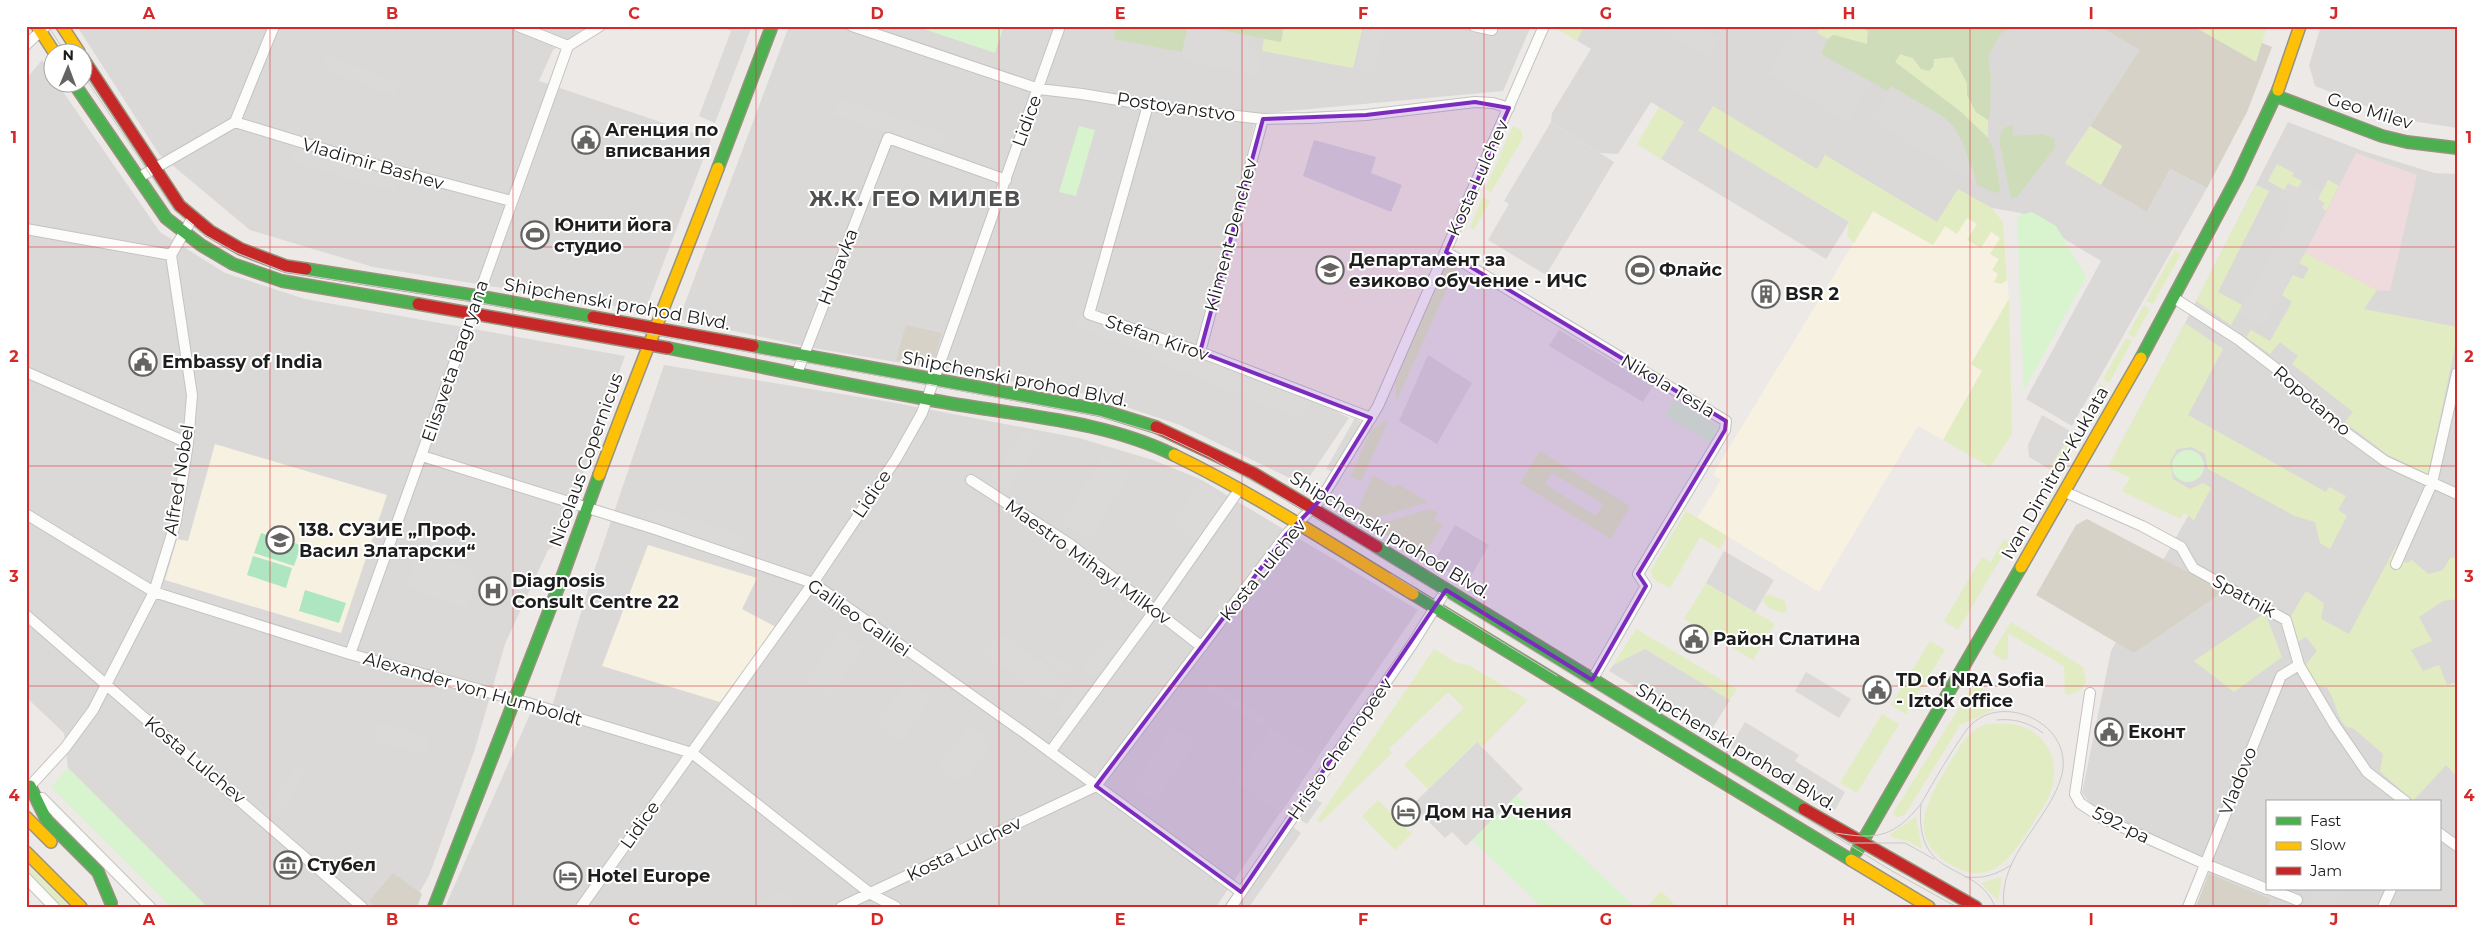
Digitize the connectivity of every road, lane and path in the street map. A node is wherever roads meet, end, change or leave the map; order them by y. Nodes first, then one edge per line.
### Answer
1 (62, 26) edge
2 (274, 26) edge
3 (518, 26) edge
4 (600, 26) edge
5 (772, 26) edge
6 (852, 26) edge
7 (1060, 26) edge
8 (1474, 26) edge
9 (1544, 26) edge
10 (2300, 26) edge
11 (41, 28) edge
12 (1492, 30) dead end
13 (49, 42) edge
14 (72, 42) edge
15 (26, 46) edge
16 (568, 46) junction
17 (92, 72) edge
18 (1039, 90) junction
19 (80, 92) edge
20 (2276, 96) junction
21 (1148, 105) junction
22 (1509, 108) junction
23 (1263, 119) junction
24 (235, 122) junction
25 (2457, 148) edge
26 (154, 168) junction
27 (138, 178) junction
28 (1006, 180) junction
29 (511, 201) junction
30 (193, 217) junction
31 (26, 229) edge
32 (183, 232) junction
33 (1446, 252) junction
34 (171, 255) junction
35 (477, 296) junction
36 (2174, 298) junction
37 (471, 314) junction
38 (655, 329) junction
39 (648, 344) junction
40 (1200, 352) junction
41 (804, 356) junction
42 (26, 372) edge
43 (797, 373) junction
44 (2457, 373) edge
45 (934, 380) junction
46 (927, 399) junction
47 (1371, 418) junction
48 (188, 443) junction
49 (422, 456) junction
50 (971, 480) dead end
51 (2432, 483) junction
52 (1239, 490) junction
53 (2066, 492) junction
54 (2457, 494) edge
55 (588, 508) junction
56 (1314, 508) junction
57 (26, 514) edge
58 (1297, 524) junction
59 (2396, 564) dead end
60 (813, 583) junction
61 (1446, 590) junction
62 (154, 592) junction
63 (1434, 609) junction
64 (1155, 610) junction
65 (26, 615) edge
66 (1202, 647) junction
67 (350, 654) junction
68 (2299, 665) junction
69 (1592, 680) junction
70 (106, 685) junction
71 (2090, 693) dead end
72 (514, 699) junction
73 (1050, 752) junction
74 (692, 753) junction
75 (28, 784) edge
76 (1096, 786) junction
77 (2403, 800) edge
78 (26, 817) edge
79 (2440, 834) edge
80 (1861, 844) junction
81 (2457, 846) edge
82 (59, 850) dead end
83 (26, 852) edge
84 (1852, 861) junction
85 (2205, 864) junction
86 (85, 876) dead end
87 (26, 878) edge
88 (2266, 888) edge
89 (2271, 890) edge
90 (2391, 890) edge
91 (1241, 892) junction
92 (870, 894) junction
93 (2297, 900) dead end
94 (113, 905) edge
95 (54, 907) edge
96 (81, 907) edge
97 (150, 907) edge
98 (362, 907) edge
99 (434, 907) edge
100 (581, 907) edge
101 (841, 907) edge
102 (896, 907) edge
103 (1230, 907) edge
104 (1929, 907) edge
105 (1976, 907) edge
106 (2188, 907) edge
107 (2383, 907) edge

1 - 14 main road
2 - 24 street
3 - 16 street
4 - 16 street
5 - 38 main road, Nicolaus Copernicus
6 - 18 street, Postoyanstvo
7 - 18 street, Lidice
8 - 12 street
9 - 22 street, Kosta Lulchev
10 - 20 main road, Ivan Dimitrov-Kuklata
11 - 13 main road
11 - 15 street
16 - 29 street, Elisaveta Bagryana
17 - 26 main road, Shipchenski prohod Blvd.
18 - 21 street, Postoyanstvo
18 - 28 street, Lidice
19 - 27 main road, Shipchenski prohod Blvd.
20 - 25 main road, Geo Milev
20 - 36 main road, Ivan Dimitrov-Kuklata
21 - 23 street, Postoyanstvo
21 - 40 street, Stefan Kirov
22 - 23 street, Postoyanstvo
22 - 33 street, Kosta Lulchev
23 - 40 street, Kliment Denchev
24 - 26 street
24 - 29 street, Vladimir Bashev
26 - 27 street
26 - 30 main road, Shipchenski prohod Blvd.
27 - 32 main road, Shipchenski prohod Blvd.
28 - 41 street, Hubavka
28 - 45 street, Lidice
29 - 35 street, Elisaveta Bagryana
30 - 32 street
30 - 35 main road, Shipchenski prohod Blvd.
31 - 34 street
32 - 34 street
32 - 37 main road, Shipchenski prohod Blvd.
33 - 47 street, Kosta Lulchev
33 - 69 street
34 - 48 street, Alfred Nobel
35 - 37 street, Elisaveta Bagryana
35 - 38 main road, Shipchenski prohod Blvd.
36 - 51 street, Ropotamo
36 - 53 main road, Ivan Dimitrov-Kuklata
37 - 39 main road, Shipchenski prohod Blvd.
37 - 49 street, Elisaveta Bagryana
38 - 39 main road, Nicolaus Copernicus
38 - 41 main road, Shipchenski prohod Blvd.
39 - 43 main road, Shipchenski prohod Blvd.
39 - 55 main road, Nicolaus Copernicus
40 - 47 street, Stefan Kirov
41 - 43 street, Hubavka
41 - 45 main road, Shipchenski prohod Blvd.
42 - 48 street
43 - 46 main road, Shipchenski prohod Blvd.
44 - 51 street
45 - 46 street, Lidice
45 - 56 main road, Shipchenski prohod Blvd.
46 - 52 main road, Shipchenski prohod Blvd.
46 - 60 street, Lidice
47 - 56 street, Kosta Lulchev
48 - 62 street, Alfred Nobel
49 - 55 street, Galileo Galilei
49 - 67 street, Elisaveta Bagryana
50 - 64 street, Maestro Mihayl Milkov
51 - 54 street, Ropotamo
51 - 59 street
52 - 58 main road, Shipchenski prohod Blvd.
52 - 64 street
53 - 68 street, Spatnik
53 - 80 main road, Ivan Dimitrov-Kuklata
55 - 60 street, Galileo Galilei
55 - 72 main road, Nicolaus Copernicus
56 - 58 street, Kosta Lulchev
56 - 61 main road, Shipchenski prohod Blvd.
57 - 62 street, Alexander von Humboldt
58 - 63 main road, Shipchenski prohod Blvd.
58 - 66 street, Kosta Lulchev
60 - 73 street, Galileo Galilei
60 - 74 street, Lidice
61 - 63 street, Hristo Chernopeev
61 - 69 main road, Shipchenski prohod Blvd.
62 - 67 street, Alexander von Humboldt
62 - 70 street, Alfred Nobel
63 - 84 main road, Shipchenski prohod Blvd.
63 - 91 street, Hristo Chernopeev
64 - 66 street, Maestro Mihayl Milkov
64 - 73 street
65 - 70 street, Kosta Lulchev
66 - 76 street, Kosta Lulchev
67 - 72 street, Alexander von Humboldt
68 - 77 street, Spatnik
68 - 85 street, Vladovo
69 - 80 main road, Shipchenski prohod Blvd.
70 - 75 street, Alfred Nobel
70 - 98 street, Kosta Lulchev
71 - 85 street, 592-ра
72 - 74 street, Alexander von Humboldt
72 - 99 main road, Nicolaus Copernicus
73 - 76 street, Galileo Galilei
74 - 92 street, Alexander von Humboldt
74 - 100 street, Lidice
75 - 94 main road
75 - 97 street
76 - 91 street, Galileo Galilei
76 - 92 street, Kosta Lulchev
78 - 82 main road
79 - 81 street
80 - 84 main road, Ivan Dimitrov-Kuklata
80 - 105 main road, Shipchenski prohod Blvd.
83 - 96 main road
84 - 104 main road, Shipchenski prohod Blvd.
85 - 88 street, 592-ра
85 - 106 street, Vladovo
86 - 94 main road
87 - 95 street
89 - 93 street, 592-ра
90 - 107 street
91 - 103 street, Hristo Chernopeev
92 - 101 street, Kosta Lulchev
92 - 102 street, Alexander von Humboldt

